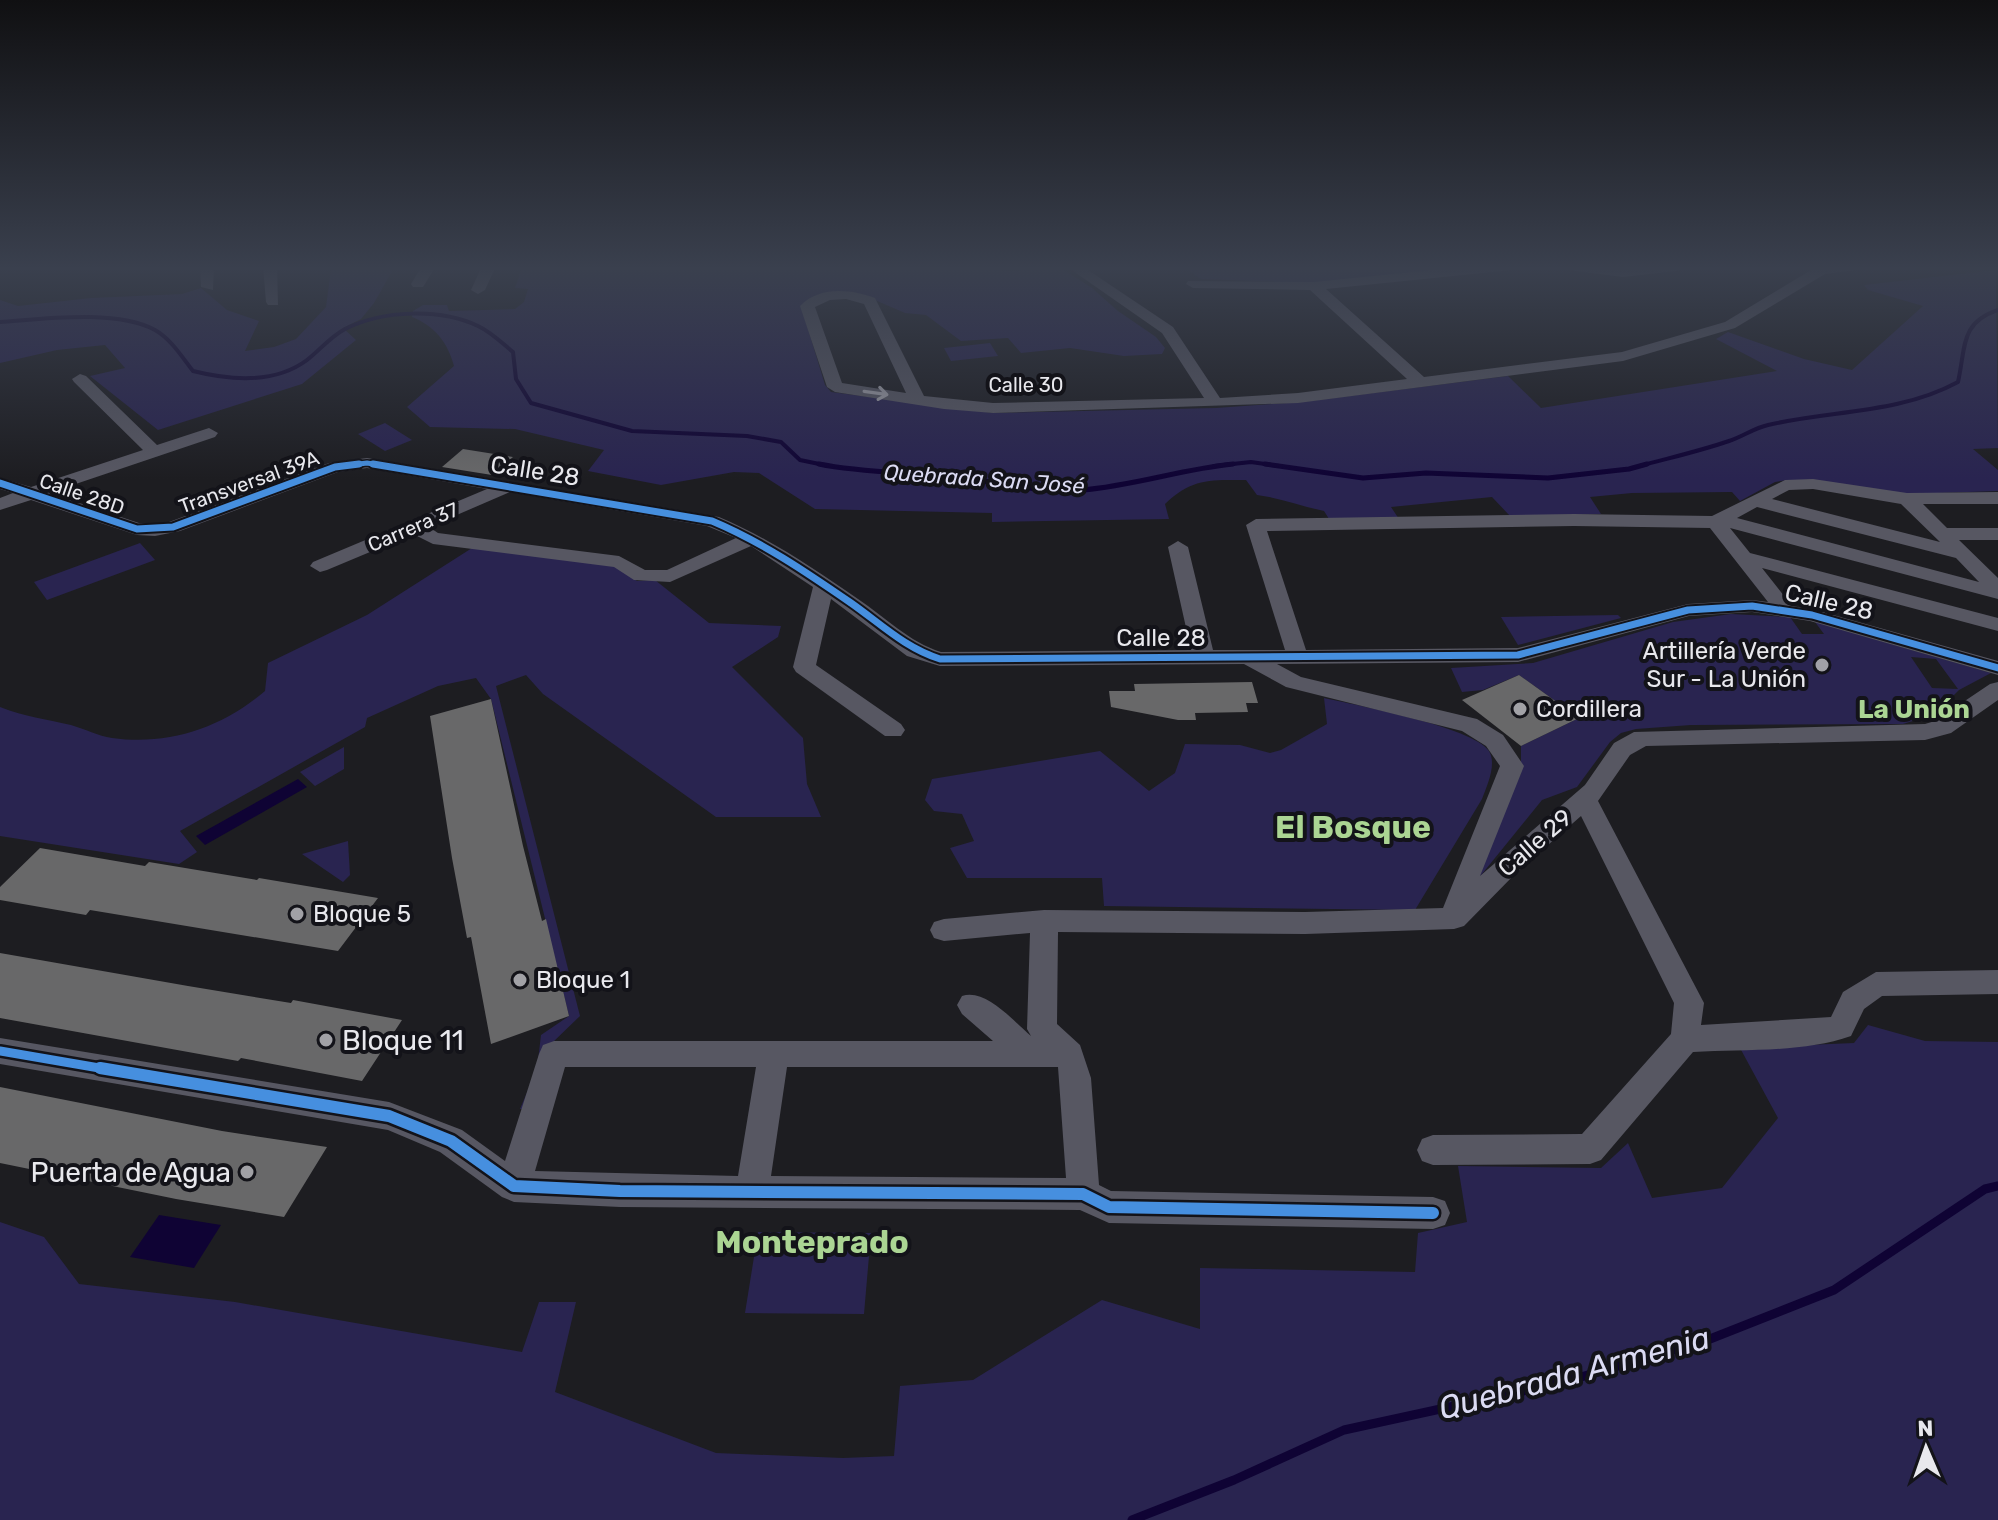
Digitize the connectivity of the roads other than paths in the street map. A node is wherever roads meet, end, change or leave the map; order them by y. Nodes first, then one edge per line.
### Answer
1 (818, 337) edge
2 (887, 337) edge
3 (1174, 337) edge
4 (1370, 337) edge
5 (1689, 337) edge
6 (80, 379) dead end
7 (1420, 382) junction
8 (917, 399) junction
9 (1215, 403) junction
10 (209, 433) dead end
11 (154, 451) junction
12 (354, 463) joint
13 (0, 483) edge
14 (507, 487) junction
15 (31, 494) junction
16 (1998, 498) edge
17 (1907, 499) junction
18 (1756, 501) junction
19 (0, 504) edge
20 (1719, 521) junction
21 (414, 526) junction
22 (155, 530) joint
23 (1941, 534) junction
24 (1998, 534) edge
25 (752, 538) junction
26 (1178, 547) dead end
27 (1743, 557) junction
28 (1969, 560) junction
29 (320, 566) dead end
30 (1998, 566) edge
31 (824, 585) junction
32 (1998, 591) edge
33 (1784, 609) junction
34 (1998, 625) edge
35 (1250, 657) junction
36 (1298, 657) junction
37 (1204, 658) junction
38 (1998, 668) edge
39 (1998, 689) edge
40 (893, 730) dead end
41 (1585, 799) junction
42 (1454, 918) junction
43 (1044, 921) junction
44 (944, 930) dead end
45 (1998, 982) edge
46 (972, 1005) dead end
47 (1685, 1039) junction
48 (0, 1051) edge
49 (1029, 1053) junction
50 (1069, 1054) junction
51 (773, 1056) junction
52 (1433, 1150) dead end
53 (514, 1186) junction
54 (752, 1192) junction
55 (1083, 1194) junction
56 (1433, 1213) dead end

1 -> 8 street, Calle 30
8 -> 2 street, Calle 30
3 - 9 street
4 - 7 street
5 - 7 street, Calle 30
6 - 11 street
7 - 9 street, Calle 30
8 - 9 street, Calle 30
10 - 11 street
11 - 15 street
12 - 14 street, Calle 28
12 - 22 street, Transversal 39A
13 - 15 street, Calle 28D
14 - 21 street, Carrera 37
14 - 25 street, Calle 28
15 - 19 street
15 - 22 street, Calle 28D
16 - 17 street
17 - 18 street
17 - 23 street
18 - 20 street
18 - 28 street
20 - 27 street
20 - 32 street
20 - 36 street
21 - 25 street
21 - 29 street, Carrera 37
23 - 24 street
23 - 28 street
25 - 31 street, Calle 28
26 - 37 street
27 - 33 street
27 - 34 street
28 - 30 street
28 - 32 street
31 - 37 street, Calle 28
31 - 40 street
33 - 36 street, Calle 28
33 - 38 street, Calle 28
35 - 36 street, Calle 28
35 - 37 street, Calle 28
35 - 42 street
39 - 41 street, Calle 29
41 - 42 street, Calle 29
41 - 47 street
42 - 43 street
43 - 44 street
43 - 50 street
45 - 47 street
46 - 49 street
47 - 52 street
48 - 53 street
49 - 50 street
49 - 51 street
50 - 55 street
51 - 53 street
51 - 54 street
53 - 54 street
54 - 55 street
55 - 56 street

